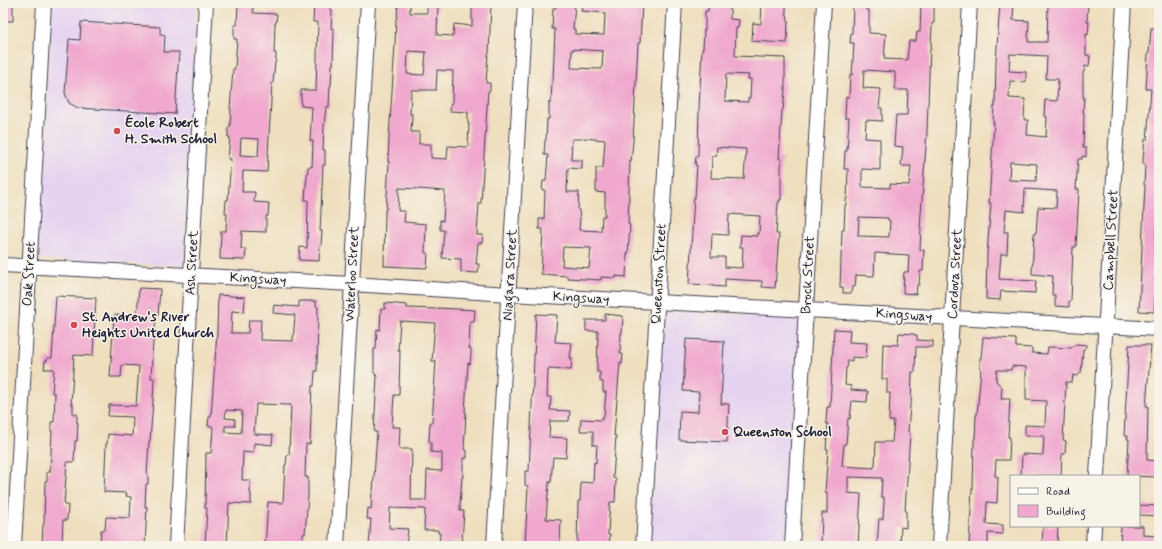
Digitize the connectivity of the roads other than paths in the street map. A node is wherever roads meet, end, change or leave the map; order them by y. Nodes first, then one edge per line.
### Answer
1 (44, 3) edge
2 (206, 3) edge
3 (368, 3) edge
4 (525, 3) edge
5 (675, 3) edge
6 (824, 3) edge
7 (970, 3) edge
8 (1124, 3) edge
9 (3, 265) edge
10 (30, 266) junction
11 (191, 275) junction
12 (352, 284) junction
13 (509, 294) junction
14 (657, 302) junction
15 (806, 310) junction
16 (952, 318) junction
17 (1106, 326) junction
18 (1159, 329) edge
19 (1097, 475) edge
20 (1094, 527) edge
21 (14, 546) edge
22 (176, 546) edge
23 (337, 546) edge
24 (494, 546) edge
25 (643, 546) edge
26 (792, 546) edge
27 (939, 546) edge
28 (1093, 546) edge

1 - 10 street, Oak Street
2 - 11 street, Ash Street
3 - 12 street, Waterloo Street
4 - 13 street, Niagara Street
5 - 14 street, Queenston Street
6 - 15 street, Brock Street
7 - 16 street, Cordova Street
8 - 17 street, Campbell Street
9 - 10 street, Kingsway
10 - 11 street, Kingsway
10 - 21 street, Oak Street
11 - 12 street, Kingsway
11 - 22 street, Ash Street
12 - 13 street, Kingsway
12 - 23 street, Waterloo Street
13 - 14 street, Kingsway
13 - 24 street, Niagara Street
14 - 15 street, Kingsway
14 - 25 street, Queenston Street
15 - 16 street, Kingsway
15 - 26 street, Brock Street
16 - 17 street, Kingsway
16 - 27 street, Cordova Street
17 - 18 street, Kingsway
17 - 19 street, Campbell Street
20 - 28 street

